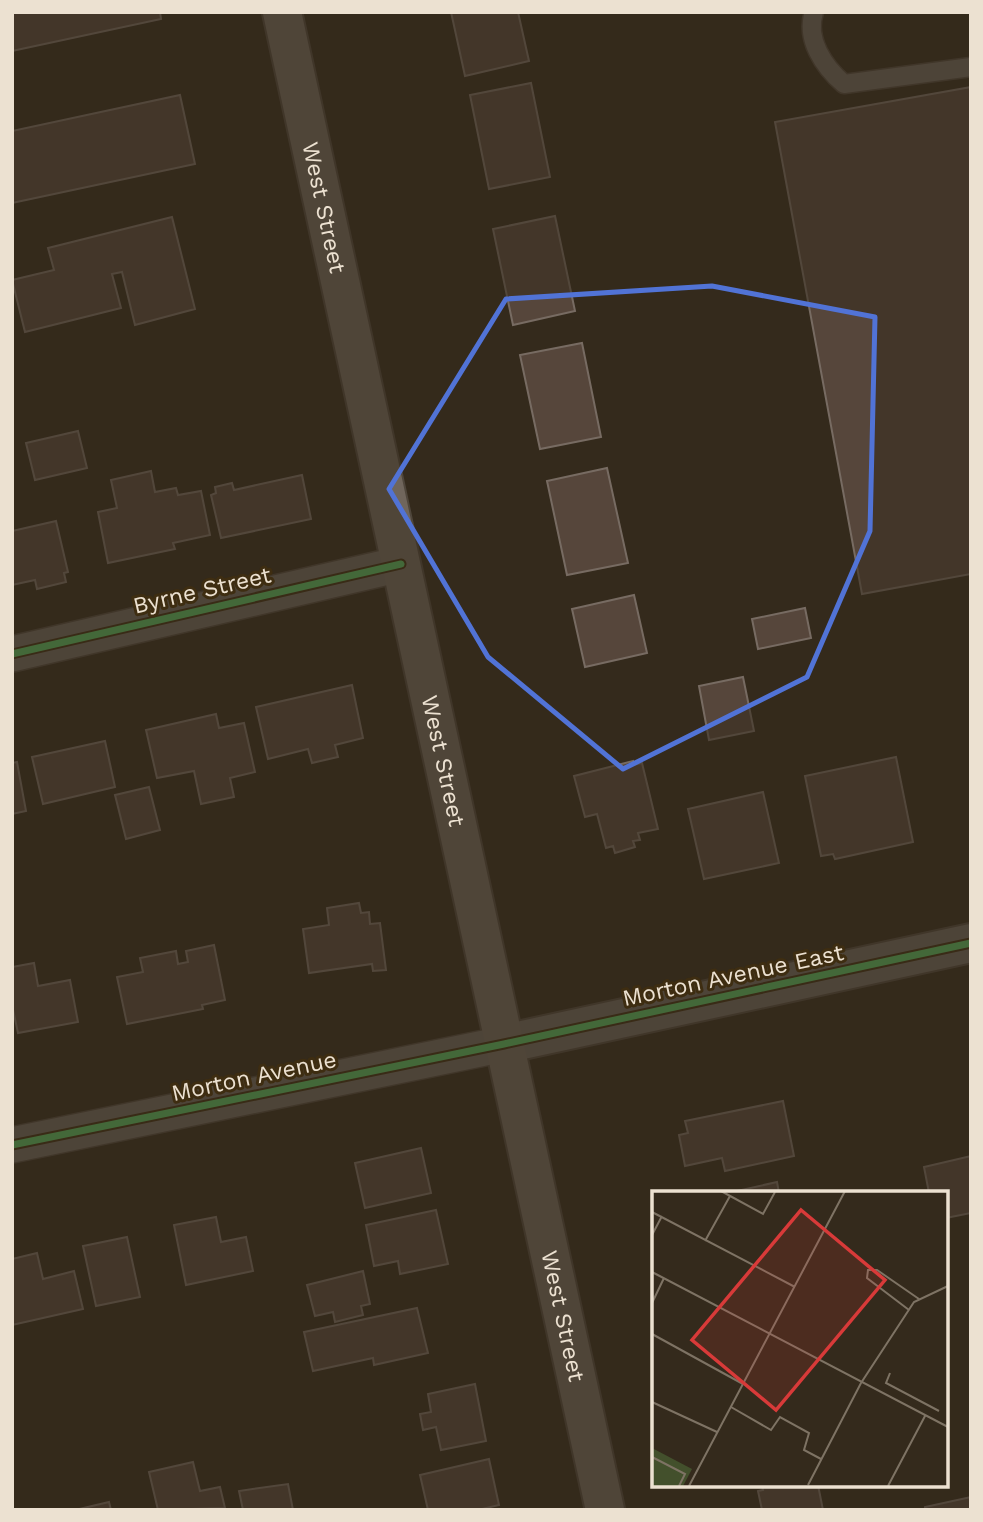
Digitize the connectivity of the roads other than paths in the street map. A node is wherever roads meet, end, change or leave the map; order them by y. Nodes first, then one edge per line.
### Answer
1 (282, 12) edge
2 (814, 12) edge
3 (971, 67) edge
4 (401, 564) junction
5 (12, 654) edge
6 (971, 943) edge
7 (504, 1045) junction
8 (12, 1145) edge
9 (605, 1510) edge

1 - 4 main road, West Street
2 - 3 lane
4 - 5 street, Byrne Street
4 - 7 main road, West Street
6 - 7 street, Morton Avenue East
7 - 8 street, Morton Avenue
7 - 9 main road, West Street

